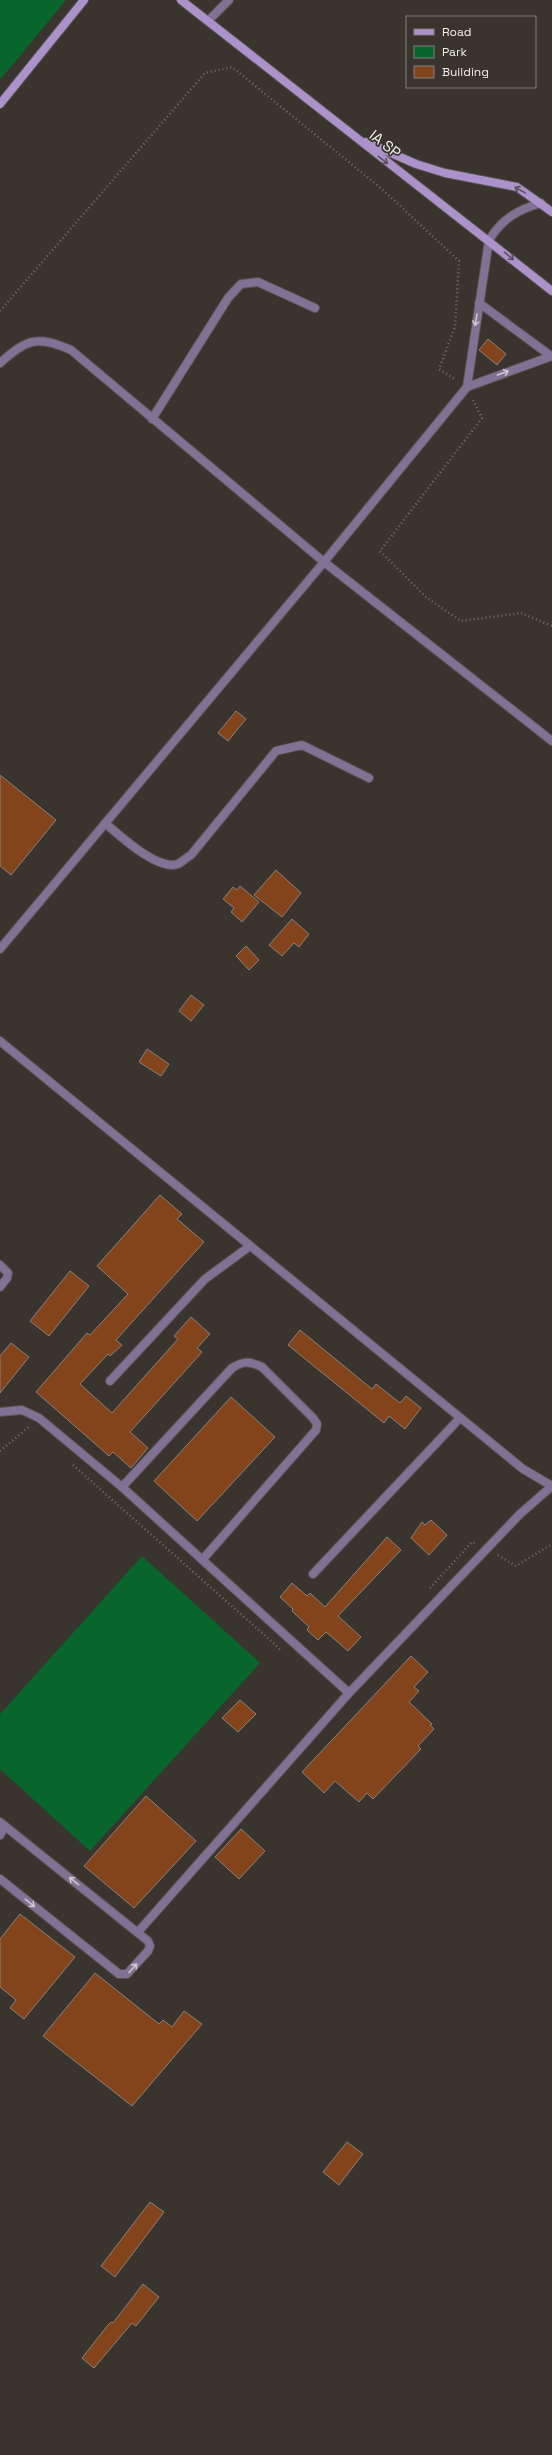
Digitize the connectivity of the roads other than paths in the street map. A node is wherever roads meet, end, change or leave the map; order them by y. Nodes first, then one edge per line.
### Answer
1 (84, 0) edge
2 (181, 0) edge
3 (229, 0) edge
4 (208, 21) junction
5 (0, 104) edge
6 (353, 136) junction
7 (541, 203) junction
8 (552, 212) edge
9 (489, 240) junction
10 (552, 291) edge
11 (479, 303) junction
12 (315, 308) dead end
13 (552, 356) edge
14 (0, 363) edge
15 (467, 387) junction
16 (152, 419) junction
17 (324, 562) junction
18 (552, 741) edge
19 (369, 778) dead end
20 (105, 823) junction
21 (0, 949) edge
22 (0, 1041) edge
23 (250, 1246) junction
24 (0, 1265) edge
25 (0, 1287) edge
26 (110, 1381) dead end
27 (0, 1412) edge
28 (460, 1418) junction
29 (552, 1486) edge
30 (122, 1487) junction
31 (203, 1559) junction
32 (313, 1574) dead end
33 (349, 1693) junction
34 (3, 1824) edge
35 (0, 1835) edge
36 (0, 1879) edge
37 (138, 1932) junction

1 - 5 street
2 - 4 street
3 - 4 lane
4 - 6 street
7 -> 6 street, IA SP
6 -> 9 street, IA SP
7 - 8 street, IA SP
7 - 9 lane
9 -> 10 street, IA SP
9 - 11 lane
11 - 13 lane
11 -> 15 lane
12 - 16 lane
15 -> 13 lane
14 - 16 lane
15 - 17 lane
16 - 17 lane
17 - 18 lane
17 - 20 lane
19 - 20 lane
20 - 21 lane
22 - 23 lane
23 - 26 lane
23 - 28 lane
24 - 25 lane
27 - 30 lane
28 - 29 lane
28 - 32 lane
29 - 33 lane
30 - 31 lane
30 - 31 lane
31 - 33 lane
33 - 37 lane
34 - 35 lane
37 -> 34 lane
36 -> 37 lane

